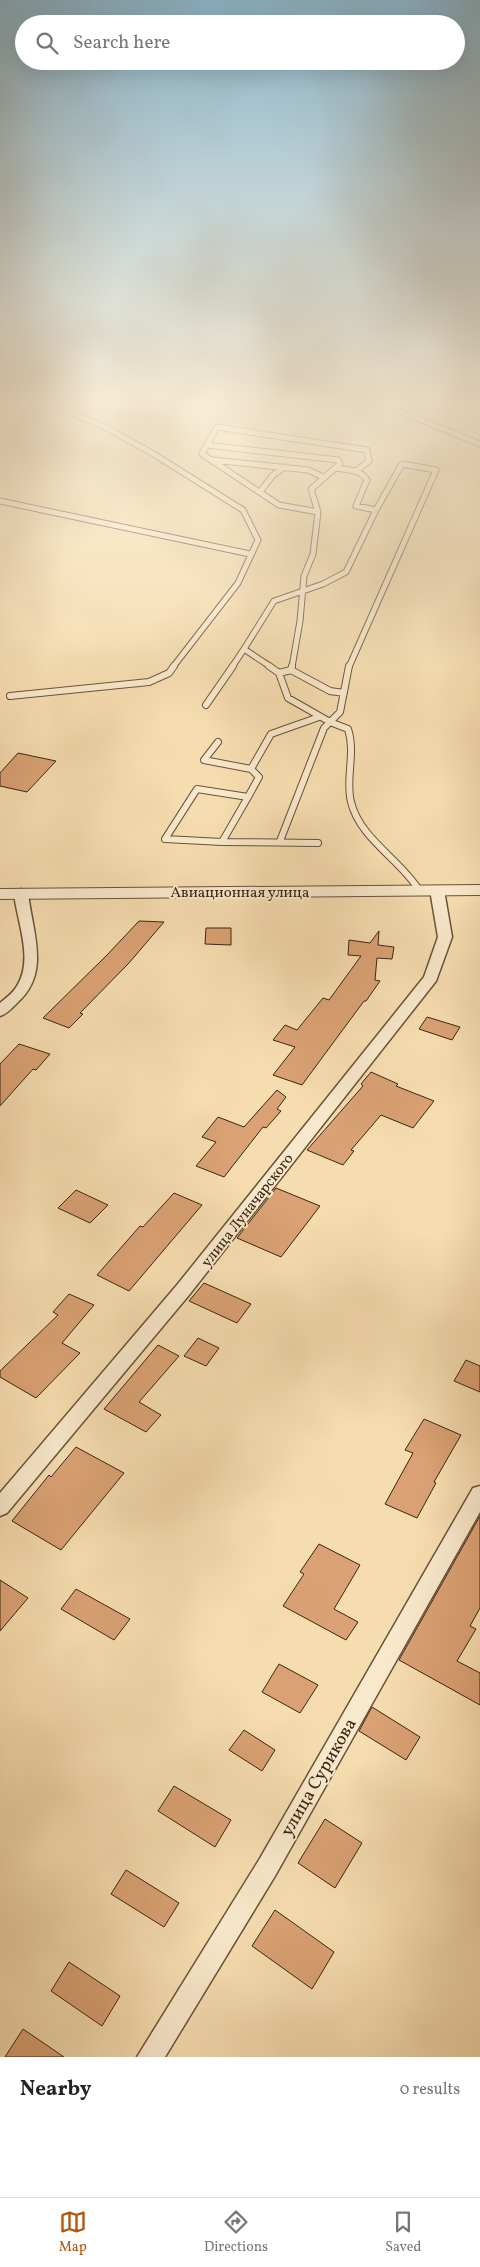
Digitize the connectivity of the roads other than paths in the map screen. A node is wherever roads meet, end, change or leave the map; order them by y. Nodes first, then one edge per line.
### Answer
1 (0, 501) edge
2 (229, 501) edge
3 (273, 501) edge
4 (315, 501) edge
5 (358, 501) edge
6 (381, 501) edge
7 (422, 501) edge
8 (376, 510) junction
9 (318, 512) junction
10 (250, 554) junction
11 (302, 591) junction
12 (244, 649) junction
13 (291, 670) junction
14 (279, 673) junction
15 (344, 693) junction
16 (10, 696) dead end
17 (206, 705) dead end
18 (319, 717) junction
19 (330, 722) junction
20 (218, 742) dead end
21 (251, 769) junction
22 (248, 797) junction
23 (280, 841) junction
24 (222, 842) junction
25 (318, 843) dead end
26 (428, 890) junction
27 (480, 890) edge
28 (21, 893) junction
29 (0, 894) edge
30 (0, 1011) edge
31 (480, 1494) edge
32 (0, 1507) edge
33 (150, 2057) edge

1 - 10 lane
2 - 10 lane
3 - 9 lane
4 - 9 lane
5 - 8 lane
6 - 8 lane
7 - 15 lane
8 - 11 lane
9 - 11 lane
10 - 16 lane
11 - 12 lane
11 - 13 lane
12 - 14 lane
12 - 17 lane
13 - 14 lane
13 - 15 lane
14 - 18 lane
15 - 19 lane
18 - 19 lane
18 - 21 lane
19 - 23 lane
19 - 26 lane
20 - 21 lane
21 - 22 lane
22 - 24 lane
22 - 24 lane
23 - 24 lane
23 - 25 lane
26 - 27 street, Авиационная улица
26 - 28 street, Авиационная улица
26 - 32 street, улица Луначарского
28 - 29 street, Авиационная улица
28 - 30 street
31 - 33 street, улица Сурикова

